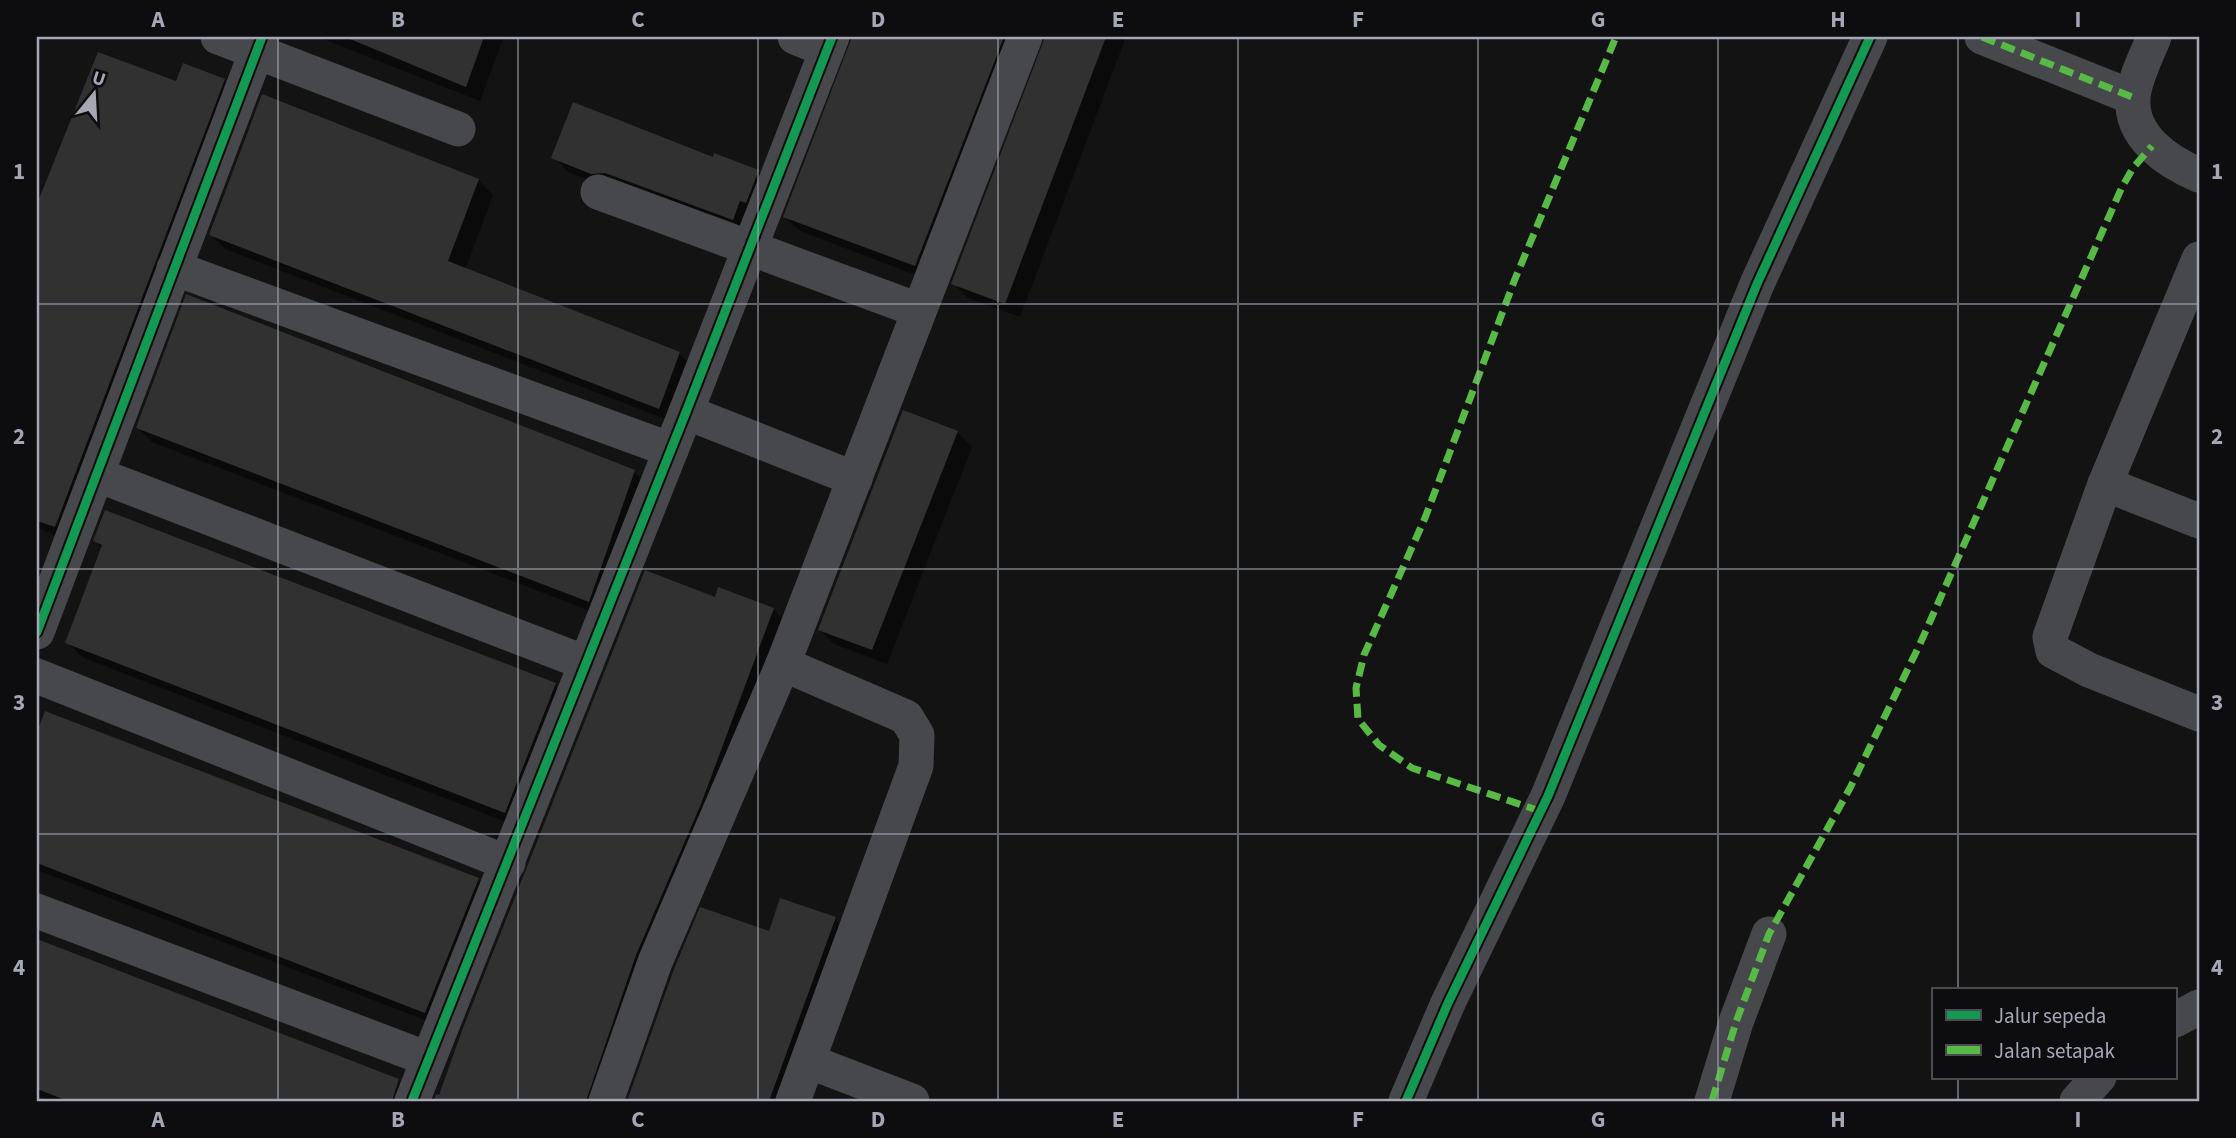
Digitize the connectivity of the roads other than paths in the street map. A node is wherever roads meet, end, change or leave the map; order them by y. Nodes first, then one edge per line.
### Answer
1 (218, 37) edge
2 (795, 37) edge
3 (1025, 37) edge
4 (1870, 37) edge
5 (1982, 37) edge
6 (2154, 37) edge
7 (829, 43) edge
8 (259, 44) edge
9 (2133, 97) junction
10 (458, 129) dead end
11 (2199, 175) edge
12 (598, 192) dead end
13 (748, 250) junction
14 (2199, 259) edge
15 (174, 268) junction
16 (918, 310) junction
17 (686, 412) junction
18 (671, 450) junction
19 (98, 475) junction
20 (855, 479) junction
21 (2105, 484) junction
22 (2199, 521) edge
23 (37, 632) edge
24 (586, 663) junction
25 (783, 664) junction
26 (37, 676) edge
27 (2199, 714) edge
28 (509, 863) junction
29 (37, 911) edge
30 (1769, 933) dead end
31 (2199, 1007) edge
32 (2176, 1019) edge
33 (428, 1059) junction
34 (808, 1061) junction
35 (2098, 1078) edge
36 (412, 1101) edge
37 (606, 1101) edge
38 (793, 1101) edge
39 (912, 1101) edge
40 (1406, 1101) edge
41 (1712, 1101) edge
42 (2077, 1101) edge

1 - 8 street
2 - 7 street
3 - 16 street
4 - 40 street
5 - 9 street
6 - 9 street
7 - 13 street
8 - 10 street
8 - 15 street
9 - 11 street
12 - 13 street
13 - 16 street
13 - 17 street
14 - 21 street
15 - 18 street
15 - 19 street
16 - 20 street
17 - 18 street
17 - 20 street
18 - 24 street
19 - 23 street
19 - 24 street
20 - 25 street
21 - 22 street
21 - 27 street
24 - 28 street
25 - 34 street
25 - 37 street
26 - 28 street
28 - 33 street
29 - 33 street
30 - 41 street
31 - 32 street
33 - 36 street
34 - 38 street
34 - 39 street
35 - 42 street

